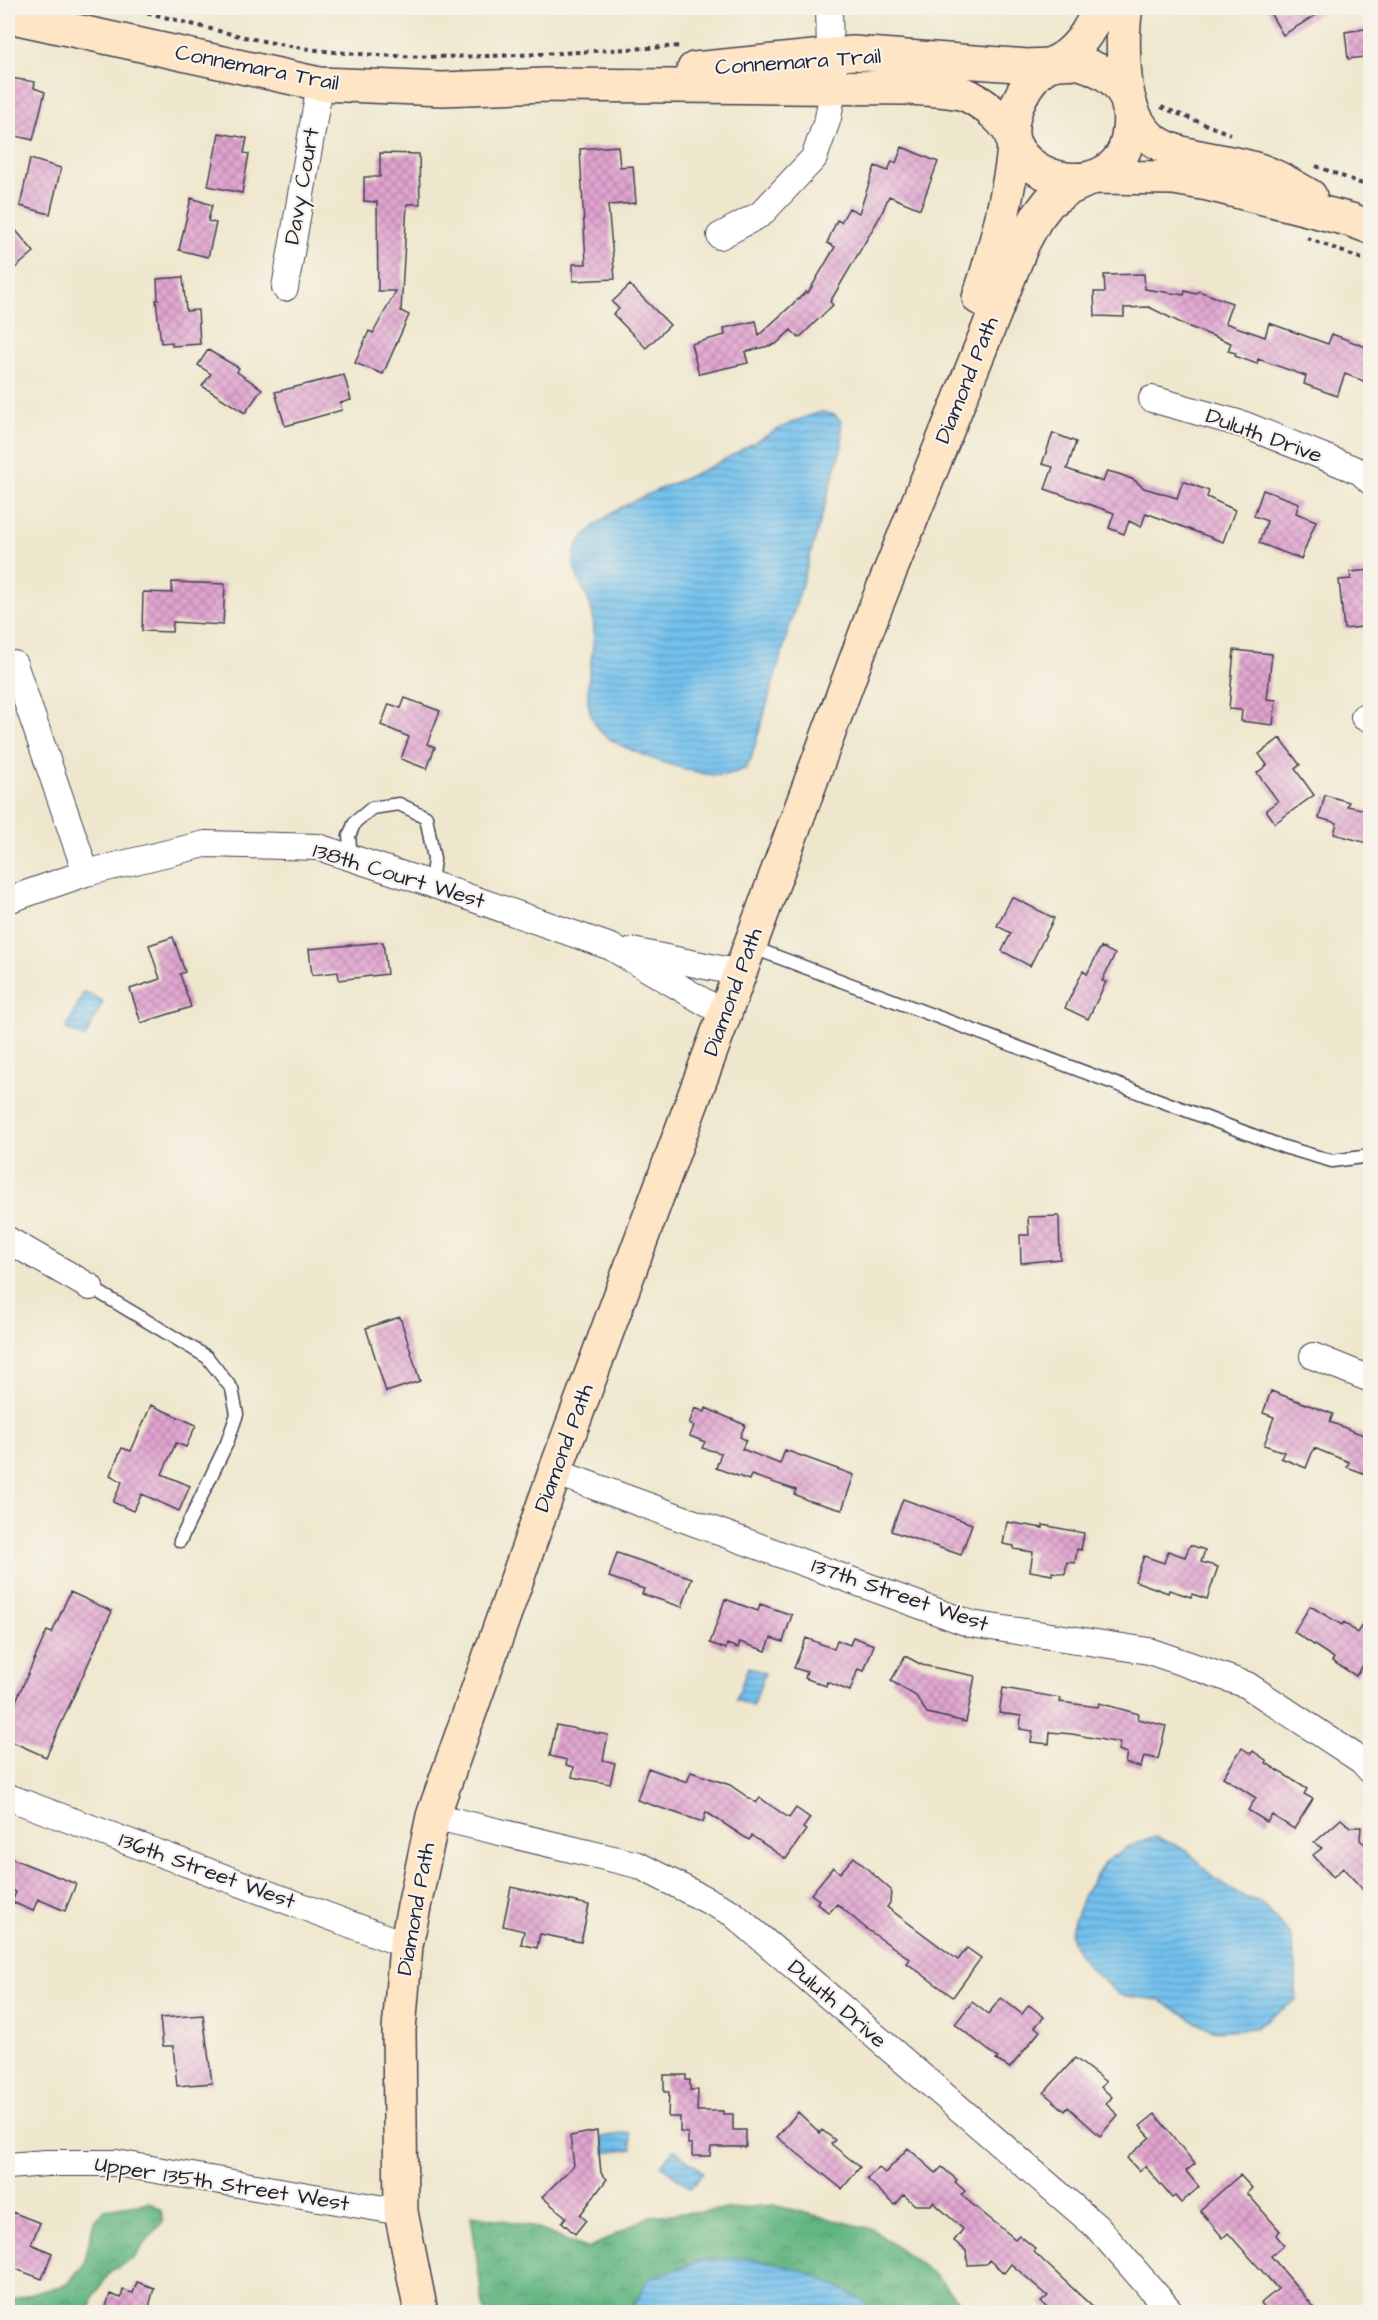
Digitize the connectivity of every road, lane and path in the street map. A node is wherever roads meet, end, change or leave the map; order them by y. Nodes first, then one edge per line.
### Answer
1 (130, 8) edge
2 (829, 8) edge
3 (1099, 8) edge
4 (1126, 8) edge
5 (8, 16) edge
6 (682, 46) dead end
7 (1050, 65) junction
8 (832, 72) junction
9 (320, 84) junction
10 (1143, 103) junction
11 (1238, 137) dead end
12 (1013, 141) junction
13 (1316, 166) dead end
14 (1094, 177) junction
15 (1371, 187) edge
16 (1361, 223) edge
17 (720, 236) dead end
18 (285, 288) dead end
19 (1152, 399) dead end
20 (1371, 481) edge
21 (874, 611) junction
22 (14, 664) dead end
23 (351, 858) junction
24 (86, 873) junction
25 (431, 884) junction
26 (8, 900) edge
27 (611, 947) junction
28 (745, 960) junction
29 (725, 1014) junction
30 (1371, 1155) edge
31 (8, 1240) edge
32 (90, 1287) joint
33 (1313, 1356) dead end
34 (1371, 1379) edge
35 (555, 1472) junction
36 (180, 1541) dead end
37 (1371, 1770) edge
38 (8, 1797) edge
39 (433, 1816) junction
40 (406, 1945) junction
41 (8, 2166) edge
42 (400, 2212) junction
43 (421, 2313) edge
44 (1171, 2313) edge

1 - 6 path
2 - 8 street
3 - 7 street, Diamond Path
4 - 10 street, Diamond Path
5 - 9 street, Connemara Trail
7 - 8 street, Connemara Trail
7 - 10 street
7 - 12 street, Diamond Path
8 - 9 street, Connemara Trail
8 - 12 street, Connemara Trail
8 - 17 street
9 - 18 street, Davy Court
10 - 11 path
10 - 14 street, Diamond Path
10 - 16 street
12 - 14 street
12 - 21 street, Diamond Path
13 - 15 path
14 - 16 street
14 - 21 street, Diamond Path
19 - 20 street, Duluth Drive
21 - 28 street, Diamond Path
22 - 24 street
23 - 24 street, 138th Court West
23 - 25 street, 138th Court West
23 - 25 lane
24 - 26 street, 138th Court West
25 - 27 street, 138th Court West
27 - 28 street, 138th Court West
27 - 29 street, 138th Court West
28 - 29 street, Diamond Path
28 - 30 lane
29 - 35 street, Diamond Path
31 - 32 street
32 - 36 lane
33 - 34 street
35 - 37 street, 137th Street West
35 - 39 street, Diamond Path
38 - 40 street, 136th Street West
39 - 40 street, Diamond Path
39 - 44 street, Duluth Drive
40 - 42 street, Diamond Path
41 - 42 street, Upper 135th Street West
42 - 43 street, Diamond Path

